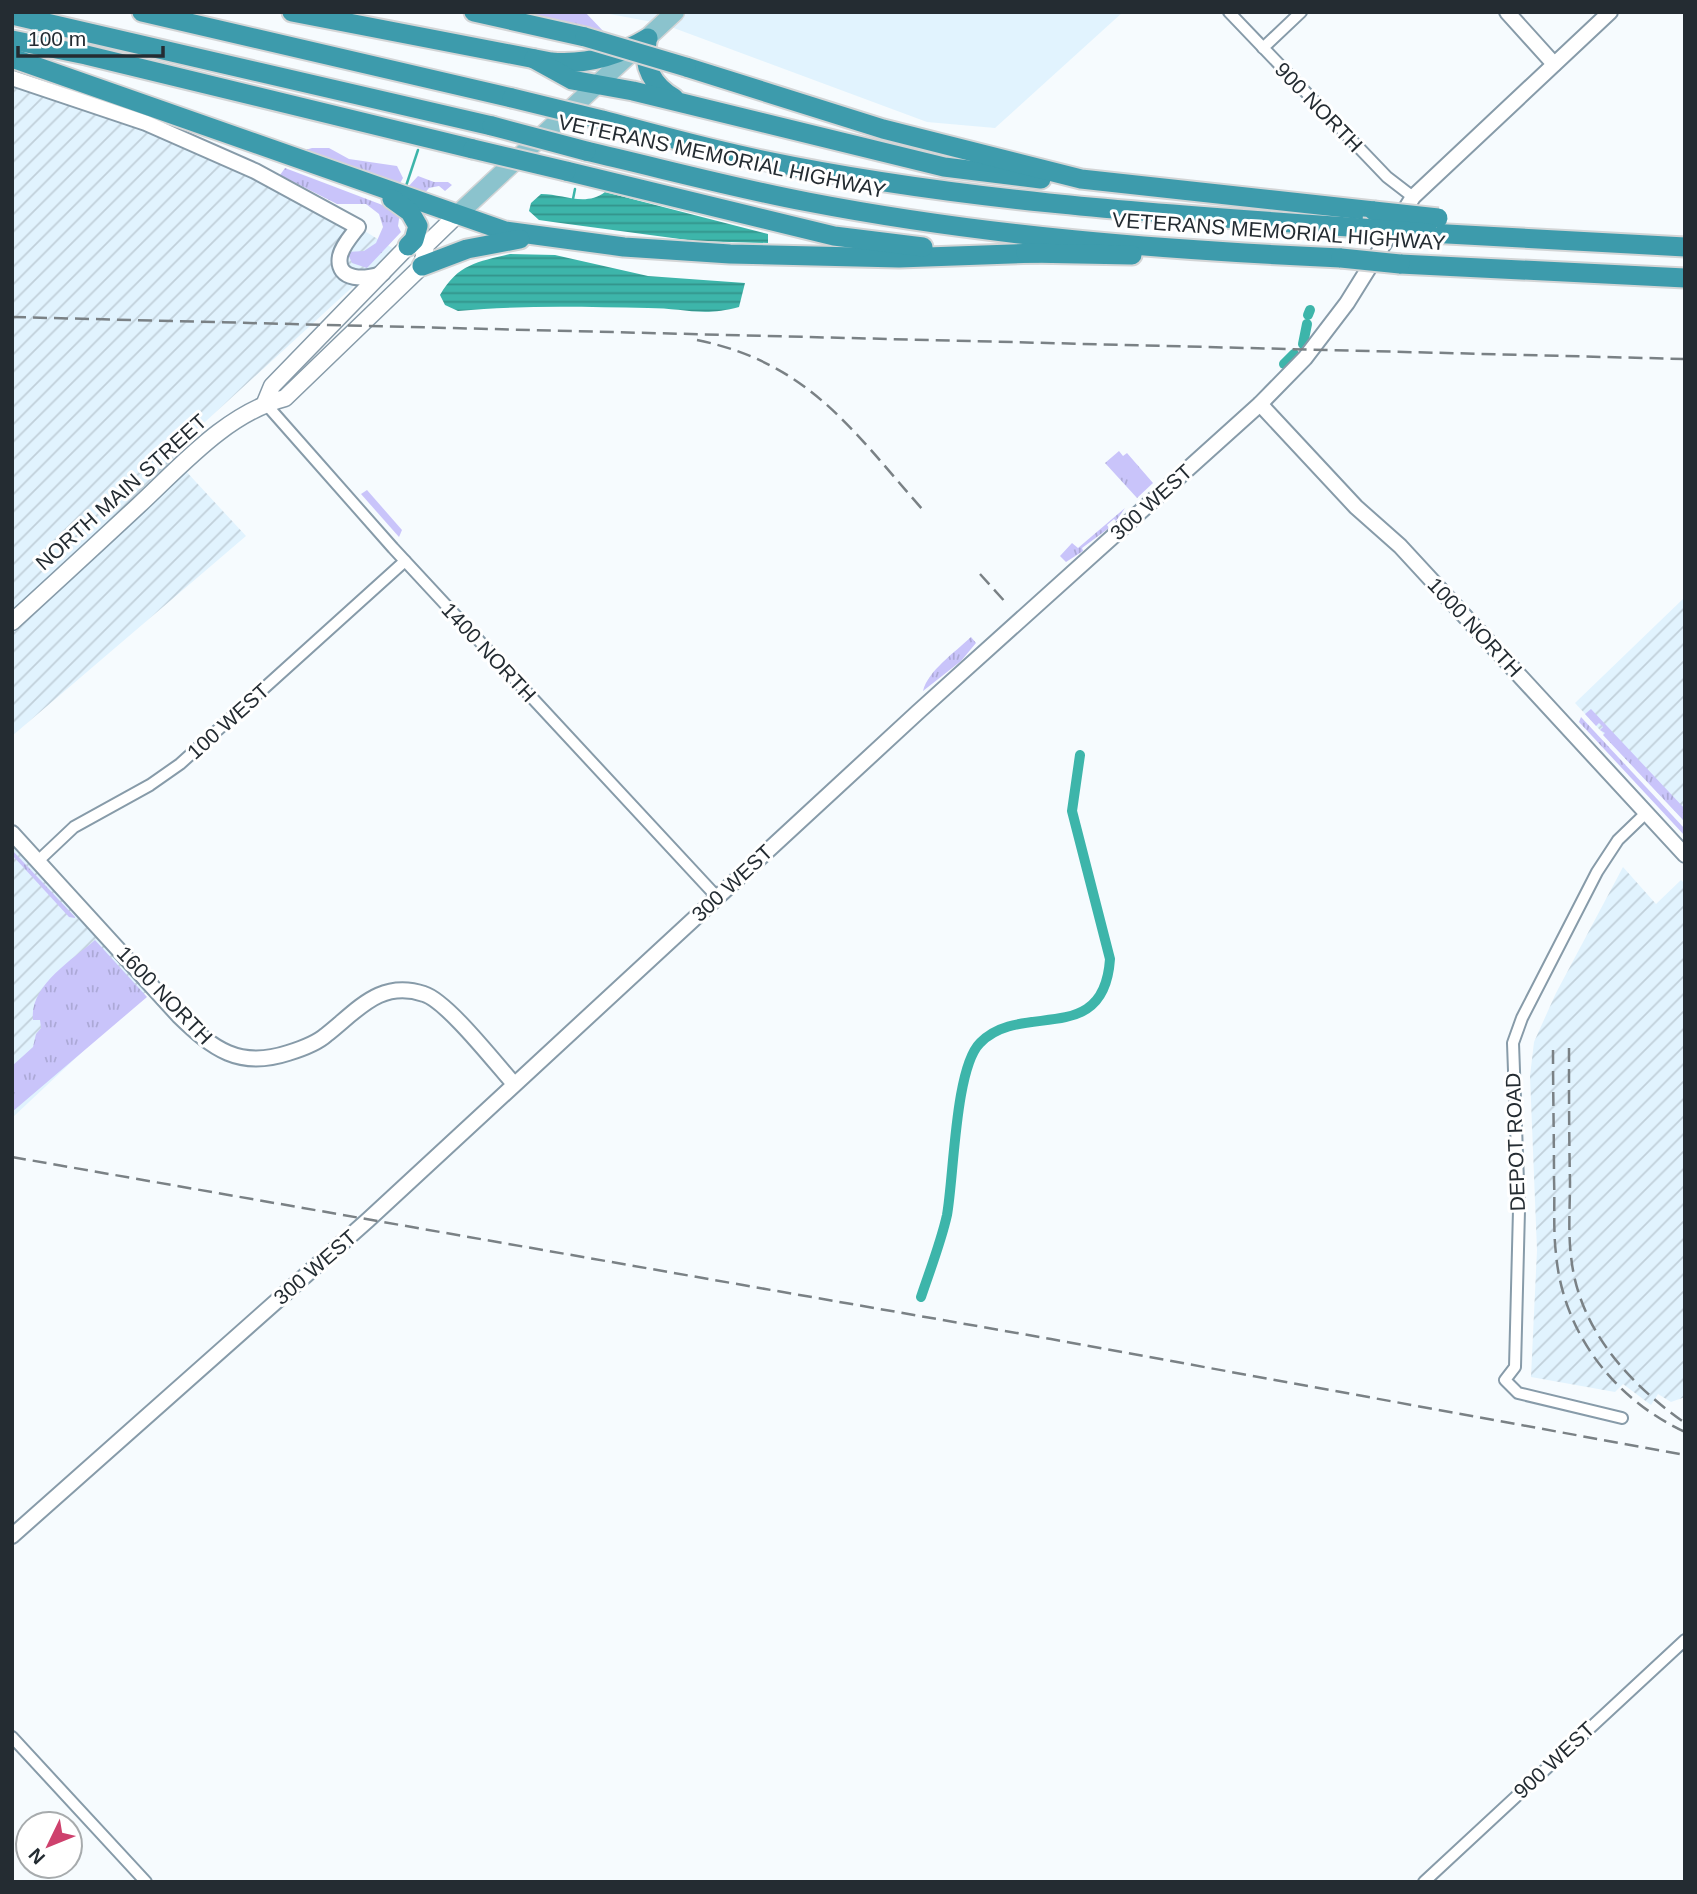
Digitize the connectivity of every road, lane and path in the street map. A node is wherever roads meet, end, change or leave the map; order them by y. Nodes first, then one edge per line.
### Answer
1 (142, 12) edge
2 (292, 12) edge
3 (474, 12) edge
4 (675, 12) edge
5 (1229, 12) edge
6 (1301, 12) edge
7 (1507, 12) edge
8 (1610, 12) edge
9 (12, 15) edge
10 (648, 38) junction
11 (12, 40) edge
12 (1263, 48) junction
13 (12, 58) edge
14 (534, 60) junction
15 (1554, 64) junction
16 (12, 78) edge
17 (597, 85) junction
18 (687, 105) junction
19 (1081, 179) junction
20 (357, 180) junction
21 (1413, 197) junction
22 (457, 215) junction
23 (1434, 225) junction
24 (546, 237) junction
25 (417, 245) junction
26 (1685, 247) edge
27 (1196, 251) junction
28 (1038, 253) junction
29 (422, 266) junction
30 (383, 273) junction
31 (1685, 278) edge
32 (265, 403) junction
33 (1260, 404) junction
34 (405, 561) junction
35 (12, 622) edge
36 (1646, 813) junction
37 (12, 834) edge
38 (1685, 855) edge
39 (38, 861) junction
40 (718, 897) junction
41 (514, 1084) junction
42 (1622, 1418) dead end
43 (12, 1536) edge
44 (1685, 1640) edge
45 (12, 1737) edge
46 (146, 1882) edge
47 (1424, 1882) edge

1 - 23 highway, VETERANS MEMORIAL HIGHWAY, bridge
2 - 14 highway
3 - 19 highway, bridge
4 - 10 main road, NORTH MAIN STREET
5 - 12 street, 900 NORTH
6 - 12 street
7 - 15 street
8 - 15 street, 300 WEST
9 - 27 highway, VETERANS MEMORIAL HIGHWAY, bridge
10 - 14 highway
10 - 17 main road, NORTH MAIN STREET
10 - 18 highway
11 - 28 highway, bridge
12 - 21 street, 900 NORTH
13 - 20 highway
14 - 17 highway
15 - 21 street, 300 WEST
16 - 30 street
17 - 18 highway
17 - 22 main road, NORTH MAIN STREET
18 - 19 highway
19 - 23 highway, bridge
20 - 22 highway
20 - 25 highway
21 - 33 street, 300 WEST
22 - 24 highway
22 - 25 main road, NORTH MAIN STREET
23 - 26 highway, VETERANS MEMORIAL HIGHWAY
24 - 28 highway
24 - 29 highway
25 - 29 main road
25 - 30 main road, NORTH MAIN STREET
27 - 28 highway
27 - 31 highway, VETERANS MEMORIAL HIGHWAY, bridge
29 - 32 main road, NORTH MAIN STREET
30 - 32 main road, NORTH MAIN STREET
32 - 34 street, 1400 NORTH
32 - 35 main road, NORTH MAIN STREET
33 - 36 street, 1000 NORTH
33 - 40 street, 300 WEST
34 - 39 street, 100 WEST
34 - 40 street, 1400 NORTH
36 - 38 street, 1000 NORTH
36 - 42 street, DEPOT ROAD
37 - 39 street, 1600 NORTH
39 - 41 street, 1600 NORTH
40 - 41 street, 300 WEST
41 - 43 street, 300 WEST
44 - 47 street, 900 WEST
45 - 46 street

